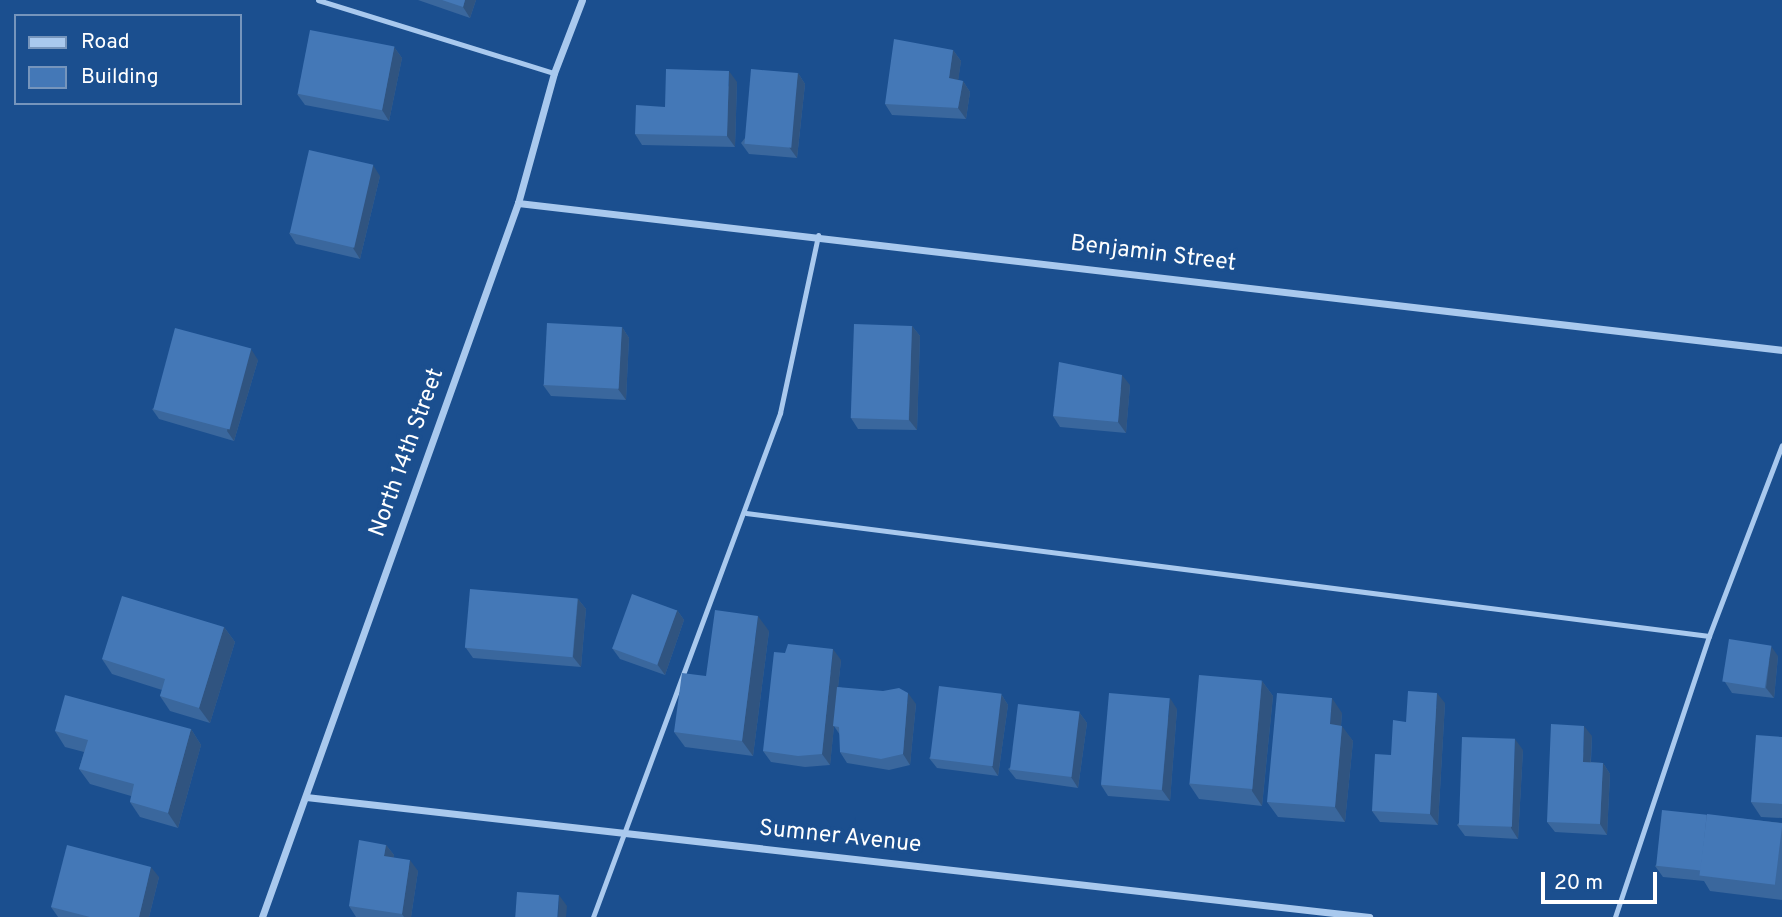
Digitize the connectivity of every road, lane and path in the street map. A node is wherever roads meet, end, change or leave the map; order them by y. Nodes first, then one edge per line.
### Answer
1 (317, 0) edge
2 (582, 0) edge
3 (554, 73) junction
4 (518, 203) junction
5 (818, 235) junction
6 (1782, 350) edge
7 (1782, 444) edge
8 (746, 513) junction
9 (1709, 636) junction
10 (306, 797) junction
11 (622, 833) junction
12 (262, 917) edge
13 (593, 917) edge
14 (1369, 917) edge
15 (1615, 917) edge

1 - 3 lane
2 - 3 street, North 14th Street
3 - 4 street, North 14th Street
4 - 5 street, Benjamin Street
4 - 10 street, North 14th Street
5 - 6 street, Benjamin Street
5 - 8 lane
7 - 9 lane
8 - 9 lane
8 - 11 lane
9 - 15 lane
10 - 11 street, Sumner Avenue
10 - 12 street, North 14th Street
11 - 13 lane
11 - 14 street, Sumner Avenue

